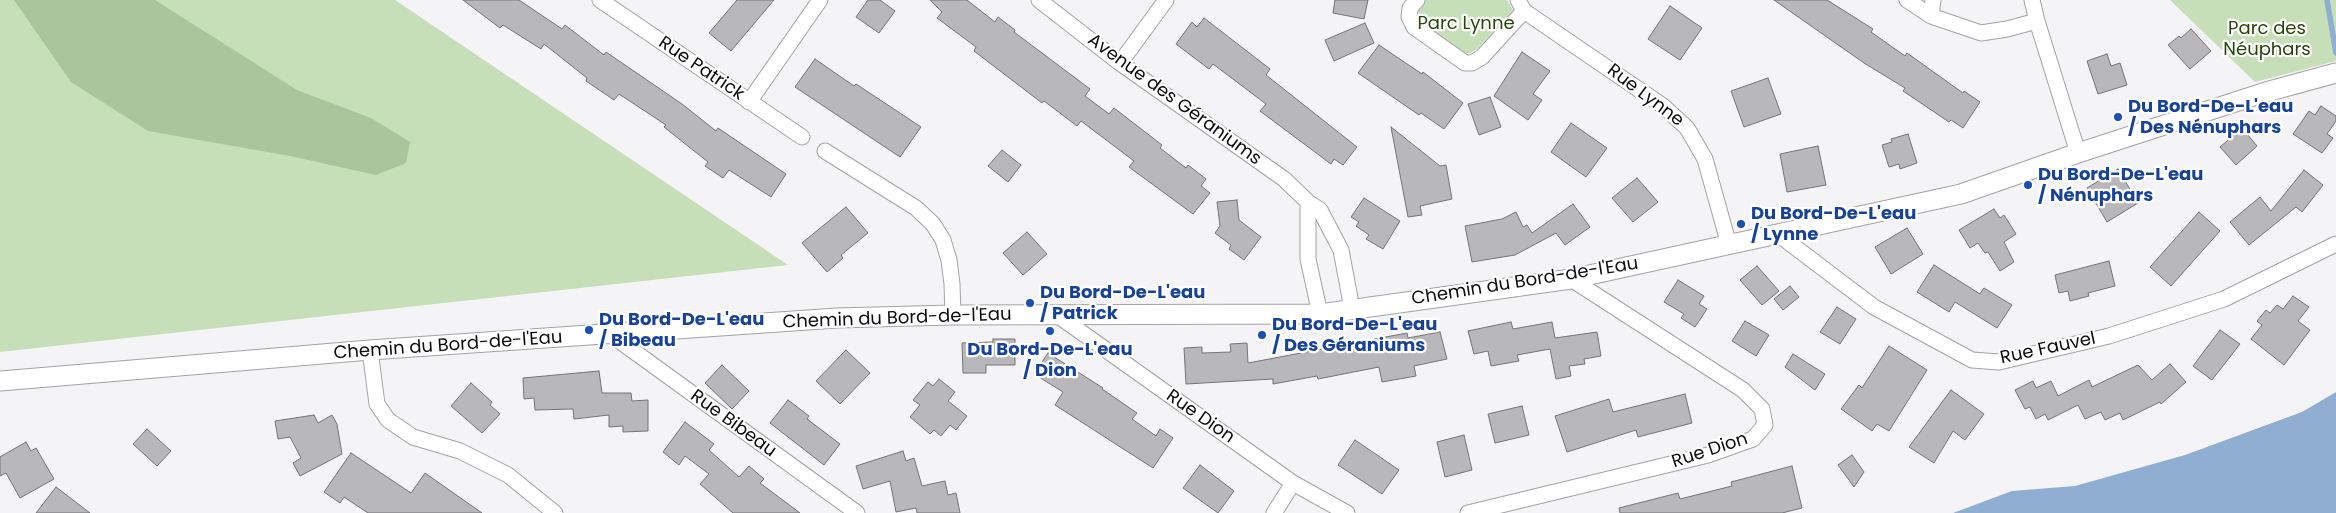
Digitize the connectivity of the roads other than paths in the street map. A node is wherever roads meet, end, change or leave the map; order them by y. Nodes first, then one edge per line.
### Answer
1 (600, 0) edge
2 (820, 0) edge
3 (1038, 0) edge
4 (1166, 0) edge
5 (1417, 0) edge
6 (1907, 0) edge
7 (1933, 0) edge
8 (2032, 0) edge
9 (1521, 6) edge
10 (1931, 16) junction
11 (2036, 21) junction
12 (1120, 63) junction
13 (2336, 73) edge
14 (749, 102) junction
15 (802, 137) dead end
16 (824, 151) dead end
17 (2078, 153) junction
18 (1308, 202) junction
19 (1779, 235) junction
20 (2336, 244) edge
21 (1729, 245) junction
22 (1572, 279) junction
23 (1350, 310) junction
24 (1320, 314) junction
25 (952, 315) junction
26 (1057, 315) junction
27 (610, 334) junction
28 (370, 350) junction
29 (0, 380) edge
30 (1293, 483) junction
31 (555, 513) edge
32 (857, 513) edge
33 (1274, 513) edge
34 (1347, 513) edge
35 (1468, 513) edge

1 - 14 street, Rue Patrick
2 - 14 street
3 - 12 street, Avenue des Géraniums
4 - 12 street
5 - 9 street, Rue Lynne
6 - 10 street
7 - 10 street
8 - 11 street
9 - 21 street, Rue Lynne
10 - 11 street
11 - 17 street
12 - 18 street, Avenue des Géraniums
13 - 17 street, Chemin du Bord-de-l'Eau
14 - 15 street, Rue Patrick
16 - 25 street
17 - 19 street, Chemin du Bord-de-l'Eau
18 - 23 street, Avenue des Géraniums
18 - 24 street
19 - 20 street, Rue Fauvel
19 - 21 street, Chemin du Bord-de-l'Eau
21 - 22 street, Chemin du Bord-de-l'Eau
22 - 23 street, Chemin du Bord-de-l'Eau
22 - 35 street, Rue Dion
23 - 24 street, Chemin du Bord-de-l'Eau
24 - 26 street, Chemin du Bord-de-l'Eau
25 - 26 street, Chemin du Bord-de-l'Eau
25 - 27 street, Chemin du Bord-de-l'Eau
26 - 30 street, Rue Dion
27 - 28 street, Chemin du Bord-de-l'Eau
27 - 32 street, Rue Bibeau
28 - 29 street, Chemin du Bord-de-l'Eau
28 - 31 street
30 - 33 street
30 - 34 street, Rue Dion

